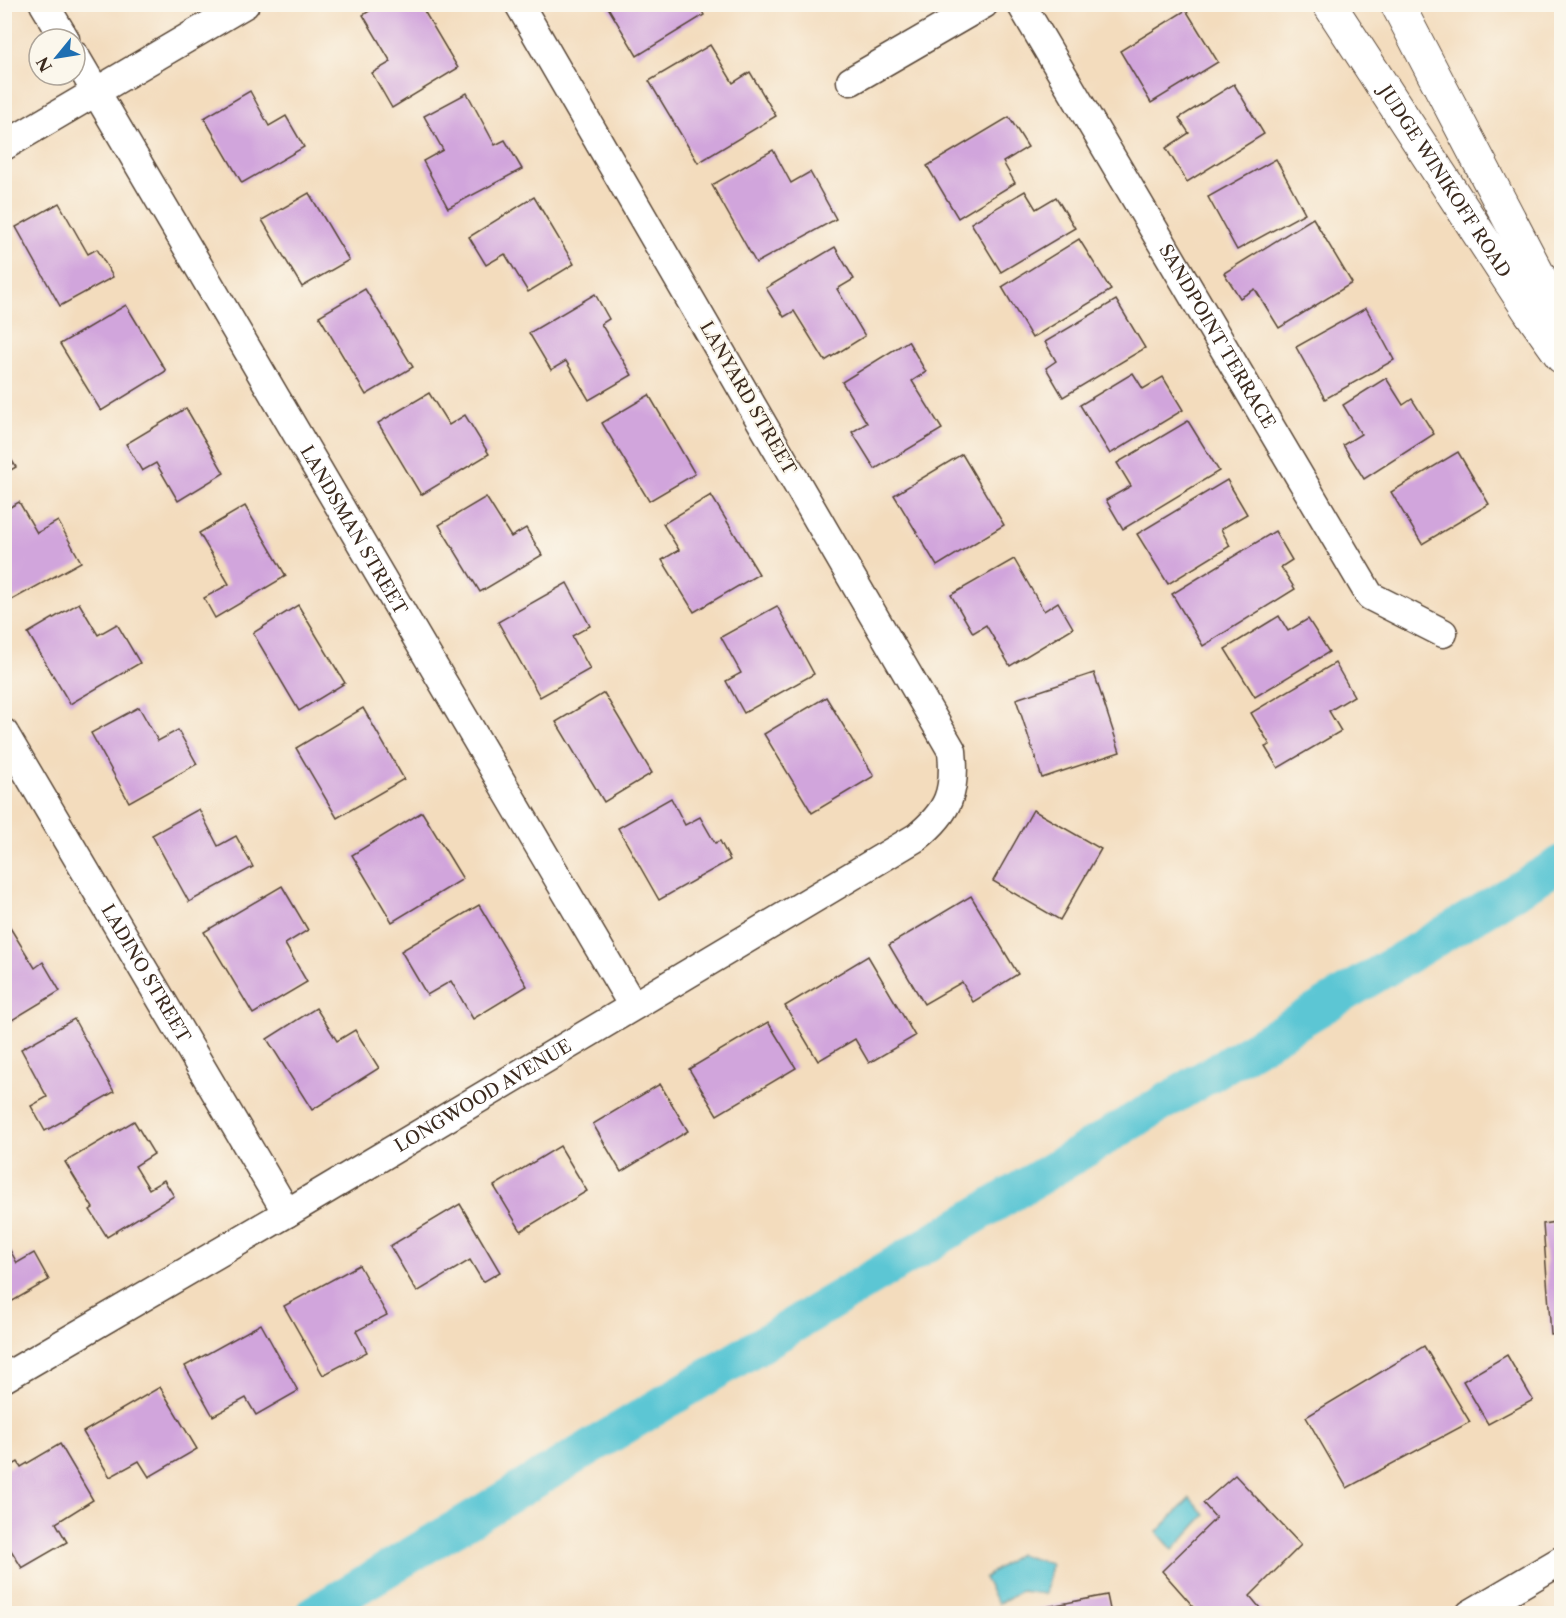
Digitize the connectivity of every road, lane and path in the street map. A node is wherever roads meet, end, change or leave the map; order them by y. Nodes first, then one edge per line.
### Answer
1 (45, 4) edge
2 (245, 4) edge
3 (519, 4) edge
4 (984, 4) edge
5 (1021, 4) edge
6 (1329, 4) edge
7 (1397, 4) edge
8 (58, 27) edge
9 (87, 75) edge
10 (851, 81) dead end
11 (97, 91) junction
12 (4, 146) edge
13 (1562, 320) edge
14 (1562, 357) edge
15 (1443, 633) dead end
16 (4, 733) edge
17 (950, 798) joint
18 (633, 1006) junction
19 (287, 1214) junction
20 (4, 1378) edge
21 (1562, 1560) edge
22 (1470, 1614) edge

1 - 8 street
2 - 11 street
3 - 17 street, LANYARD STREET
4 - 10 street
5 - 15 street, SANDPOINT TERRACE
6 - 14 street, JUDGE WINIKOFF ROAD
7 - 13 street, JUDGE WINIKOFF ROAD
9 - 11 street, LANDSMAN STREET
11 - 12 street
11 - 18 street, LANDSMAN STREET
16 - 19 street, LADINO STREET
17 - 18 street, LONGWOOD AVENUE
18 - 19 street, LONGWOOD AVENUE
19 - 20 street, LONGWOOD AVENUE
21 - 22 street

